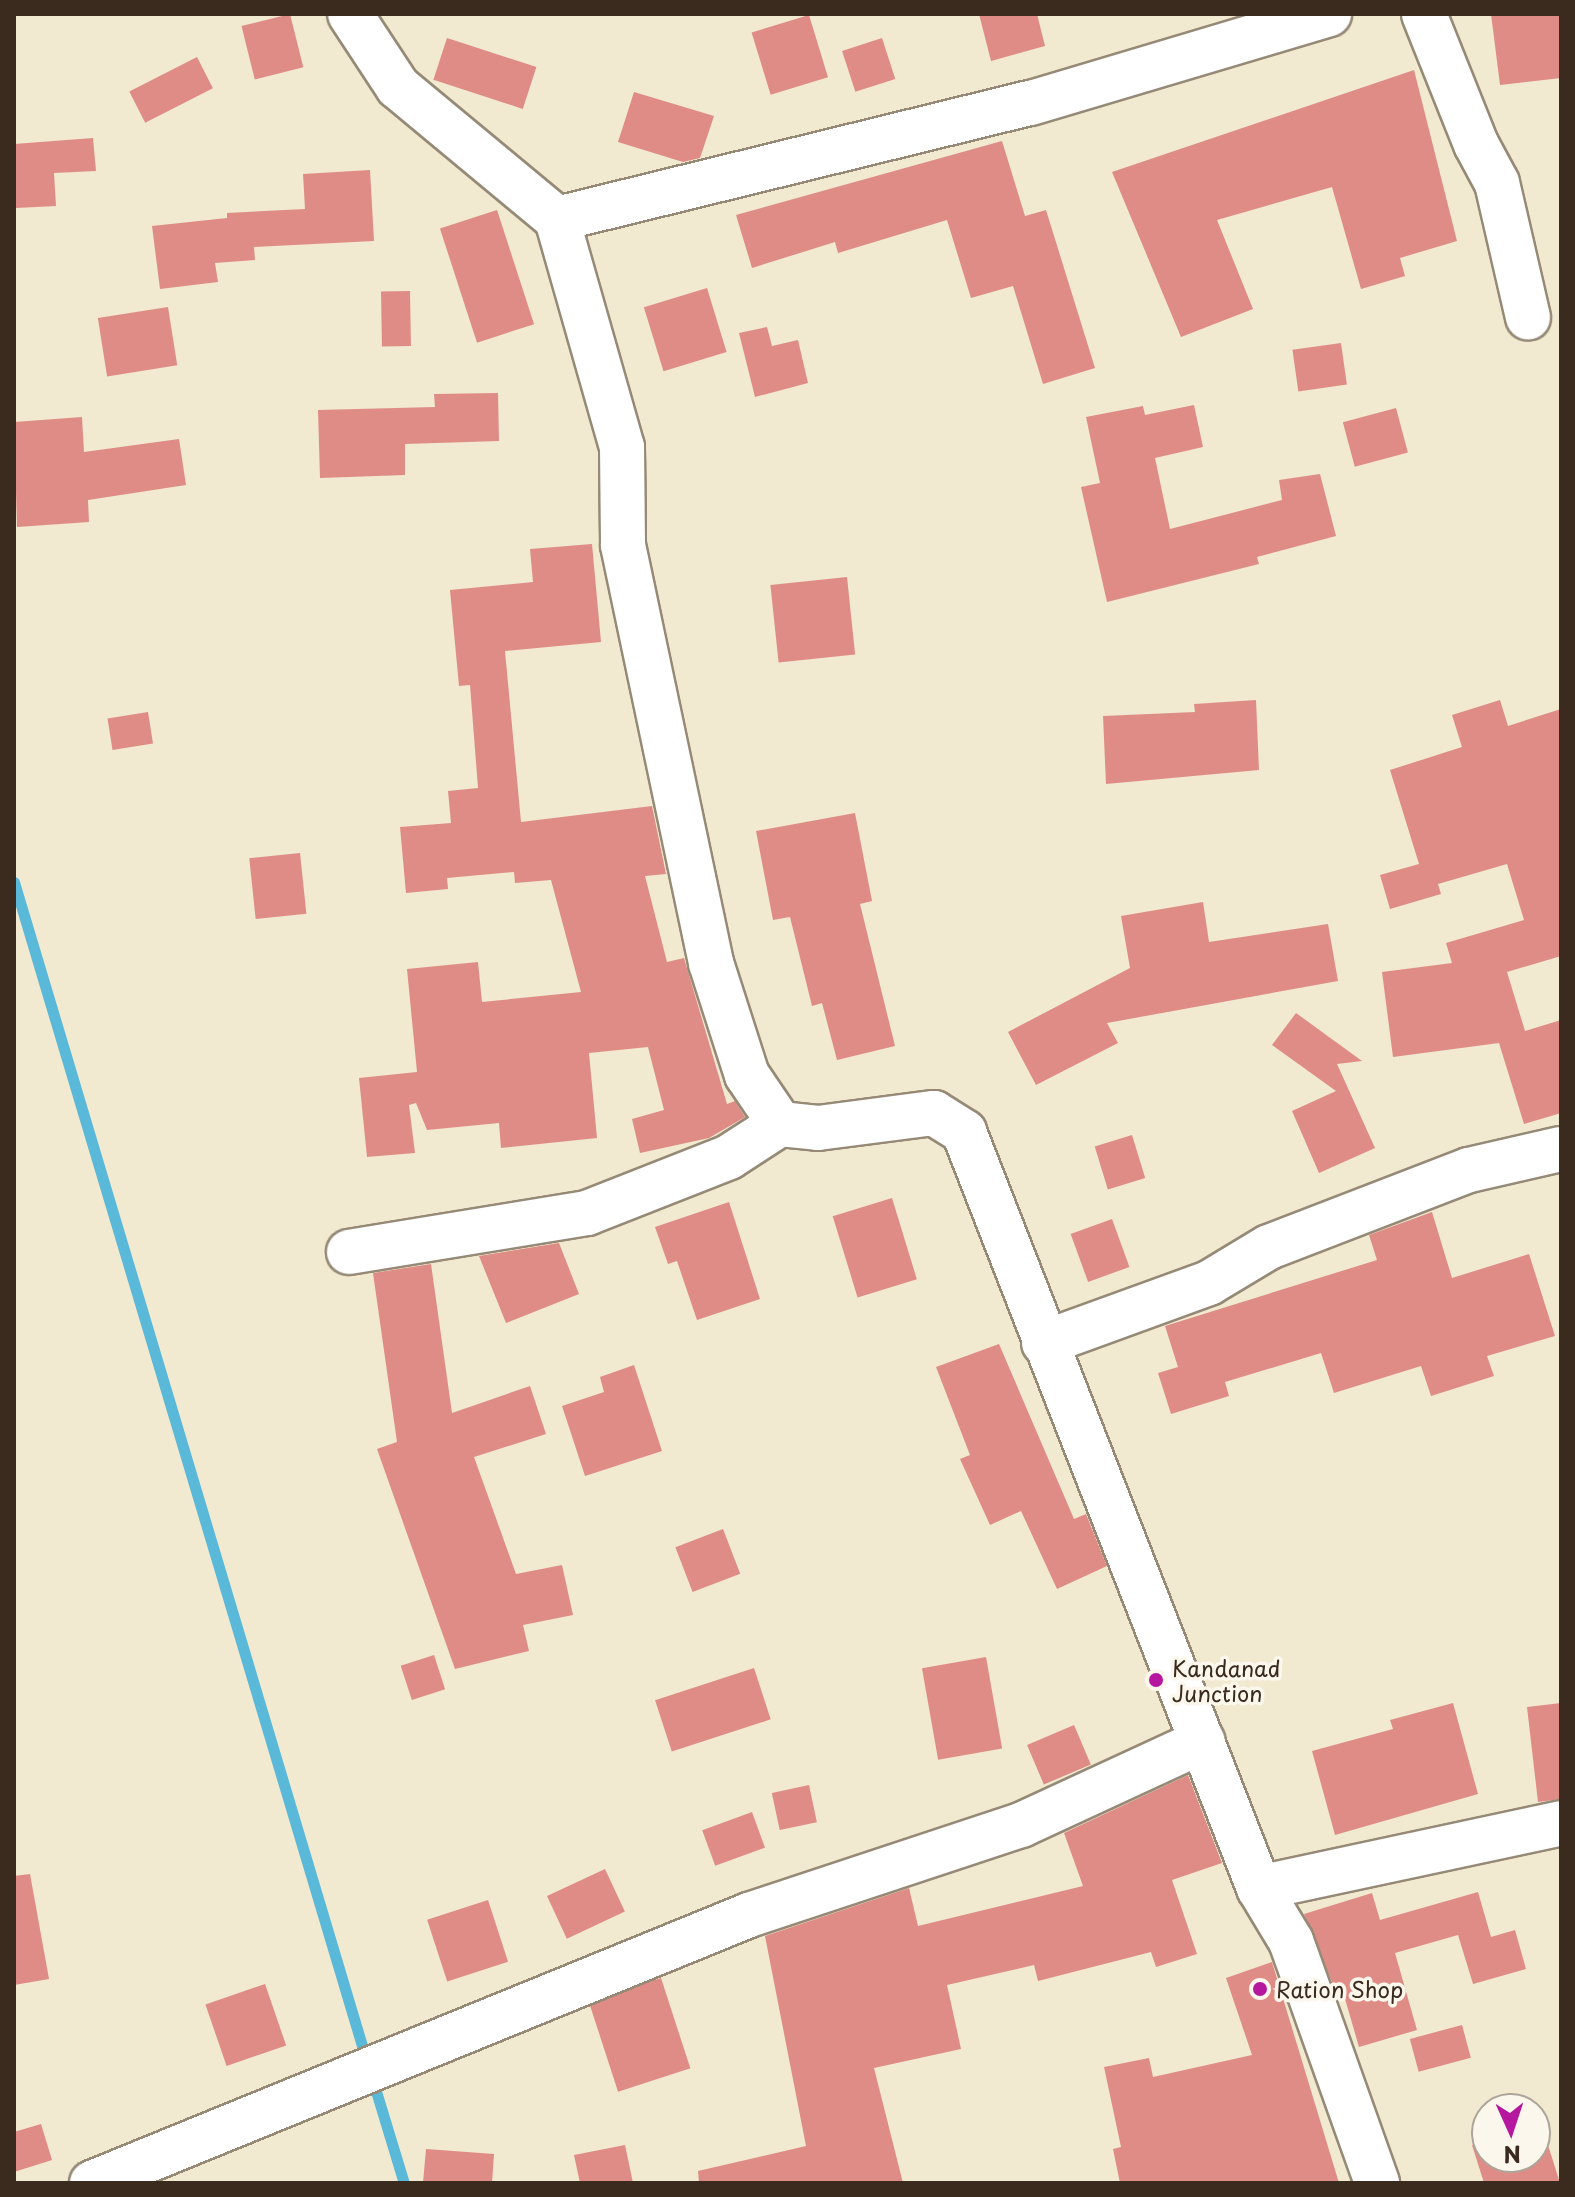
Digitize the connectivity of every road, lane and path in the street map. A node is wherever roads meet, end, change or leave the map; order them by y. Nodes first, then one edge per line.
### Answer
1 (350, 14) edge
2 (1329, 14) edge
3 (1424, 14) edge
4 (557, 219) junction
5 (1528, 317) dead end
6 (780, 1124) junction
7 (1561, 1149) edge
8 (349, 1252) dead end
9 (1044, 1343) junction
10 (1203, 1741) junction
11 (1561, 1823) edge
12 (1259, 1888) junction
13 (92, 2183) edge
14 (1377, 2183) edge

1 - 4 street
2 - 4 street
3 - 5 street
4 - 6 street
6 - 8 street
6 - 9 street
7 - 9 street
9 - 10 street
10 - 12 street
10 - 13 street
11 - 12 street
12 - 14 street

